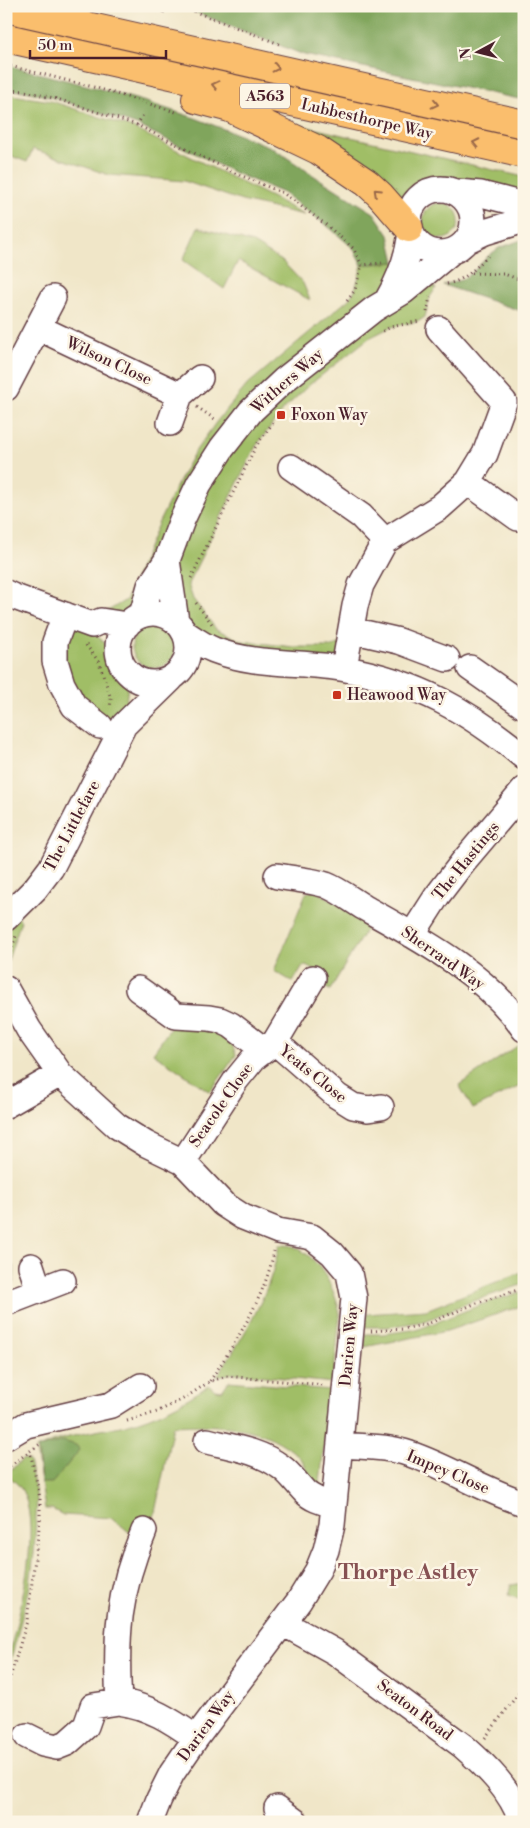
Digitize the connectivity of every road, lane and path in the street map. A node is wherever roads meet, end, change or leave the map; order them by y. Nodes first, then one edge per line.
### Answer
1 (165, 6) edge
2 (6, 8) edge
3 (163, 13) dead end
4 (6, 39) edge
5 (6, 65) edge
6 (6, 90) edge
7 (144, 112) dead end
8 (186, 115) dead end
9 (524, 124) edge
10 (137, 125) junction
11 (524, 154) edge
12 (457, 192) junction
13 (524, 205) edge
14 (524, 220) edge
15 (410, 230) junction
16 (459, 246) junction
17 (404, 264) junction
18 (472, 273) dead end
19 (524, 281) edge
20 (433, 292) dead end
21 (53, 298) dead end
22 (388, 299) junction
23 (38, 328) junction
24 (439, 329) dead end
25 (377, 334) dead end
26 (8, 378) edge
27 (200, 378) dead end
28 (180, 395) junction
29 (514, 400) edge
30 (278, 416) dead end
31 (170, 423) dead end
32 (292, 467) dead end
33 (468, 482) junction
34 (517, 525) edge
35 (385, 542) junction
36 (167, 560) junction
37 (171, 587) junction
38 (6, 592) edge
39 (193, 599) dead end
40 (63, 620) junction
41 (135, 620) junction
42 (92, 625) junction
43 (180, 627) junction
44 (216, 629) dead end
45 (351, 630) junction
46 (236, 657) junction
47 (447, 660) dead end
48 (124, 666) junction
49 (344, 668) junction
50 (470, 668) dead end
51 (177, 674) junction
52 (524, 707) edge
53 (111, 721) junction
54 (500, 738) junction
55 (524, 758) edge
56 (524, 790) edge
57 (277, 876) dead end
58 (6, 918) edge
59 (412, 935) junction
60 (312, 978) dead end
61 (6, 989) edge
62 (138, 989) dead end
63 (524, 1029) edge
64 (270, 1046) junction
65 (60, 1074) junction
66 (6, 1105) edge
67 (381, 1106) dead end
68 (183, 1162) junction
69 (278, 1230) junction
70 (31, 1266) dead end
71 (63, 1281) dead end
72 (524, 1288) edge
73 (39, 1290) junction
74 (6, 1304) edge
75 (350, 1332) junction
76 (209, 1382) junction
77 (141, 1386) dead end
78 (346, 1386) junction
79 (123, 1422) dead end
80 (18, 1434) edge
81 (207, 1441) dead end
82 (340, 1445) junction
83 (30, 1451) junction
84 (6, 1469) edge
85 (524, 1503) edge
86 (334, 1505) junction
87 (142, 1526) dead end
88 (284, 1623) junction
89 (524, 1686) edge
90 (6, 1691) edge
91 (119, 1702) junction
92 (27, 1736) dead end
93 (196, 1738) junction
94 (472, 1754) junction
95 (150, 1822) edge
96 (522, 1822) edge

1 - 3 path
2 -> 9 highway, Lubbesthorpe Way / A563
11 -> 4 highway, Lubbesthorpe Way / A563
15 -> 4 highway
5 - 8 path
6 - 10 path
7 - 10 path
10 - 17 path
12 - 13 street
12 - 15 street
12 - 16 street
14 - 16 street, Withers Way
15 - 16 street
15 - 17 street, Withers Way
16 - 22 street, Withers Way
17 - 22 street, Withers Way
18 - 19 path
20 - 25 path
21 - 23 street
22 - 36 street, Withers Way
23 - 26 street
23 - 28 street, Wilson Close
24 - 29 street
27 - 28 street
28 - 31 street
29 - 33 street
30 - 37 path
32 - 35 street
33 - 34 street
33 - 35 street
35 - 45 street
36 - 37 street, Withers Way
36 - 41 street, Withers Way
37 - 43 street, Withers Way
38 - 40 street
39 - 44 path
40 - 42 street
40 - 53 path
40 - 53 street
41 - 42 street
41 - 43 street
41 - 48 street
42 - 48 street
43 - 46 street
43 - 51 street
45 - 47 street
45 - 49 street
46 - 49 street
46 - 51 street
48 - 51 street
48 - 53 street, The Littlefare
49 - 54 street
50 - 52 street
51 - 53 street, The Littlefare
52 - 54 street
53 - 58 street, The Littlefare
54 - 55 street
56 - 59 street, The Hastings
57 - 59 street, Sherrard Way
59 - 63 street, Sherrard Way
60 - 64 street, Seacole Close
61 - 65 street, Darien Way
62 - 64 street, Yeats Close
64 - 67 street, Yeats Close
64 - 68 street, Seacole Close
65 - 66 street
65 - 68 street, Darien Way
68 - 69 street, Darien Way
69 - 75 street, Darien Way
69 - 76 path
70 - 73 street
71 - 73 street
72 - 75 path
73 - 74 street
75 - 78 street, Darien Way
76 - 78 path
76 - 79 path
77 - 80 street
78 - 82 street, Darien Way
80 - 83 path
81 - 86 street
82 - 85 street, Impey Close
82 - 86 street, Darien Way
83 - 84 path
83 - 90 path
86 - 88 street, Darien Way
87 - 91 street
88 - 93 street, Darien Way
88 - 94 street, Seaton Road
89 - 94 path
91 - 92 street
91 - 93 street
93 - 95 street, Darien Way
94 - 96 street, Seaton Road

